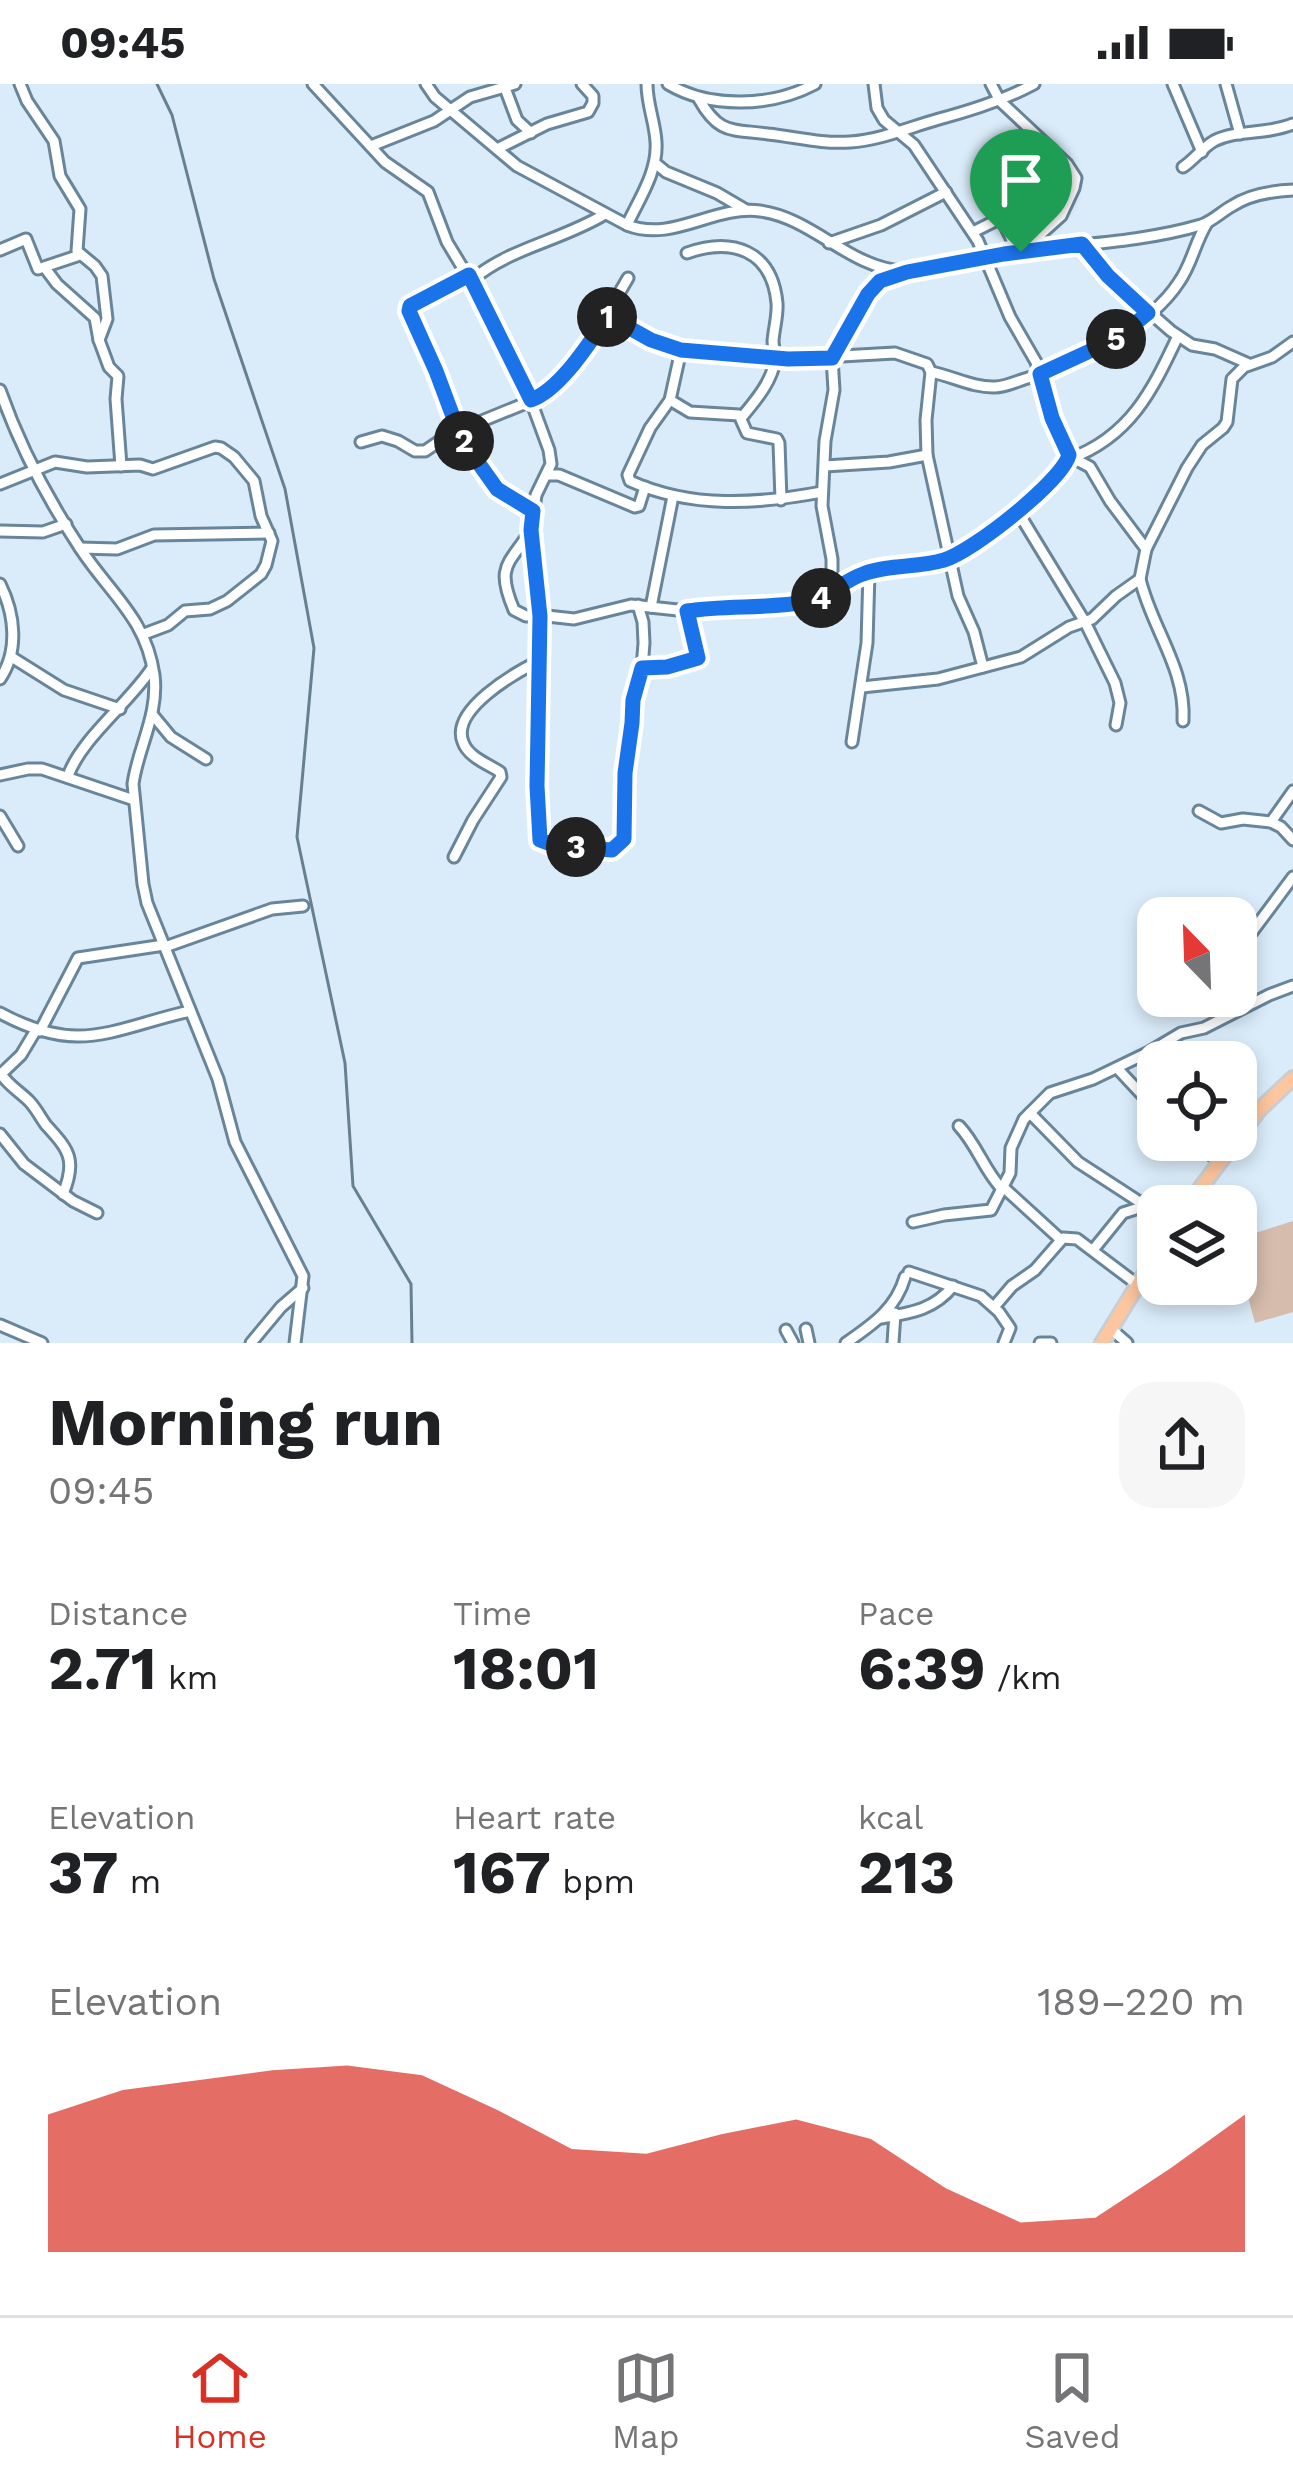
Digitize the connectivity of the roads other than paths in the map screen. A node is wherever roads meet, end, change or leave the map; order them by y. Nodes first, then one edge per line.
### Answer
1 (20, 84) edge
2 (313, 84) edge
3 (426, 84) edge
4 (582, 84) edge
5 (647, 84) edge
6 (668, 84) edge
7 (815, 84) edge
8 (874, 84) edge
9 (991, 84) edge
10 (1034, 84) edge
11 (1173, 84) edge
12 (1226, 84) edge
13 (510, 86) edge
14 (699, 99) junction
15 (1000, 101) junction
16 (452, 110) junction
17 (1293, 124) edge
18 (898, 132) junction
19 (531, 133) junction
20 (1240, 134) junction
21 (371, 146) junction
22 (496, 149) junction
23 (1202, 152) junction
24 (655, 163) junction
25 (1183, 167) dead end
26 (1293, 190) edge
27 (946, 192) junction
28 (747, 210) junction
29 (604, 214) junction
30 (1207, 223) junction
31 (627, 225) junction
32 (973, 232) junction
33 (830, 243) junction
34 (1082, 244) junction
35 (0, 250) edge
36 (1020, 252) junction
37 (687, 253) dead end
38 (80, 255) junction
39 (986, 257) junction
40 (45, 268) junction
41 (907, 272) junction
42 (470, 278) junction
43 (628, 278) dead end
44 (1148, 313) junction
45 (608, 316) junction
46 (1178, 336) junction
47 (99, 340) junction
48 (1293, 342) edge
49 (681, 350) junction
50 (775, 358) junction
51 (832, 358) junction
52 (1249, 364) junction
53 (931, 372) junction
54 (1040, 374) junction
55 (0, 390) edge
56 (531, 400) junction
57 (670, 400) junction
58 (4, 413) edge
59 (742, 417) junction
60 (458, 430) junction
61 (361, 442) dead end
62 (927, 455) junction
63 (1071, 459) junction
64 (121, 466) junction
65 (825, 466) junction
66 (32, 470) junction
67 (547, 475) junction
68 (0, 484) edge
69 (645, 488) junction
70 (822, 492) junction
71 (674, 496) junction
72 (781, 500) junction
73 (533, 511) junction
74 (1018, 512) junction
75 (66, 524) junction
76 (531, 530) junction
77 (0, 531) edge
78 (270, 534) junction
79 (80, 548) junction
80 (1146, 549) junction
81 (950, 558) junction
82 (869, 572) junction
83 (1140, 579) junction
84 (0, 584) edge
85 (832, 593) junction
86 (638, 605) junction
87 (651, 607) junction
88 (687, 611) junction
89 (540, 616) junction
90 (1085, 622) junction
91 (144, 634) junction
92 (13, 658) junction
93 (538, 662) junction
94 (152, 667) junction
95 (983, 667) junction
96 (642, 668) junction
97 (0, 679) edge
98 (862, 687) junction
99 (120, 709) junction
100 (152, 714) junction
101 (1183, 721) dead end
102 (1116, 725) dead end
103 (852, 742) dead end
104 (206, 759) dead end
105 (0, 775) edge
106 (68, 776) junction
107 (1293, 791) edge
108 (134, 800) junction
109 (1199, 812) dead end
110 (0, 816) edge
111 (1270, 822) junction
112 (1293, 840) edge
113 (18, 846) dead end
114 (454, 857) dead end
115 (1293, 878) edge
116 (303, 906) dead end
117 (1257, 925) edge
118 (165, 946) junction
119 (1293, 986) edge
120 (190, 1011) junction
121 (0, 1013) edge
122 (38, 1030) junction
123 (1117, 1068) junction
124 (1, 1075) edge
125 (1293, 1078) edge
126 (1137, 1089) edge
127 (1257, 1113) edge
128 (1030, 1114) junction
129 (959, 1126) dead end
130 (1, 1136) edge
131 (1221, 1161) edge
132 (1203, 1185) edge
133 (1002, 1188) junction
134 (63, 1194) junction
135 (1137, 1201) edge
136 (1137, 1209) edge
137 (98, 1214) dead end
138 (914, 1222) dead end
139 (1060, 1239) junction
140 (1093, 1250) junction
141 (1137, 1284) edge
142 (953, 1286) junction
143 (1137, 1287) edge
144 (303, 1288) junction
145 (894, 1301) junction
146 (994, 1307) junction
147 (895, 1316) junction
148 (881, 1318) junction
149 (0, 1324) edge
150 (806, 1329) dead end
151 (1111, 1329) junction
152 (786, 1330) dead end
153 (42, 1343) edge
154 (251, 1343) edge
155 (295, 1343) edge
156 (793, 1343) edge
157 (809, 1343) edge
158 (846, 1343) edge
159 (894, 1343) edge
160 (1004, 1343) edge
161 (1040, 1343) edge
162 (1051, 1343) edge
163 (1102, 1343) edge
164 (1127, 1343) edge

1 - 38 street
2 - 21 street
3 - 16 street
4 - 19 street
5 - 24 street
6 - 14 street
7 - 14 street
8 - 18 street
9 - 15 street
10 - 15 street
11 - 23 street
12 - 20 street
13 - 16 street
13 - 19 street
14 - 18 street
15 - 18 street
15 - 36 street
16 - 21 street
16 - 22 street
17 - 20 street
18 - 27 street
19 - 22 street
20 - 23 street
21 - 42 street
22 - 29 street
23 - 25 street
24 - 28 street
24 - 31 street
26 - 30 street
27 - 32 street
27 - 33 street
28 - 31 street
28 - 33 street
29 - 31 street
29 - 42 street
30 - 34 street
30 - 44 street
32 - 36 street
32 - 39 street
33 - 41 street
34 - 36 street
34 - 44 street
35 - 40 street
36 - 39 street
37 - 50 street
38 - 40 street
38 - 47 street
39 - 41 street
39 - 54 street
40 - 47 street
41 - 51 street
42 - 56 street
42 - 60 street
43 - 45 street
44 - 46 street
44 - 54 street
45 - 49 street
45 - 56 street
46 - 52 street
46 - 63 street
47 - 64 street
48 - 52 street
49 - 50 street
49 - 57 street
50 - 51 street
50 - 59 street
51 - 53 street
51 - 65 street
52 - 80 street
53 - 54 street
53 - 62 street
54 - 63 street
55 - 58 street
56 - 60 street
56 - 67 street
57 - 59 street
57 - 69 street
58 - 66 street
59 - 72 street
60 - 61 street
60 - 73 street
62 - 65 street
62 - 81 street
63 - 74 street
63 - 80 street
64 - 66 street
64 - 78 street
65 - 70 street
66 - 68 street
66 - 75 street
67 - 69 street
67 - 73 street
69 - 71 street
70 - 72 street
70 - 85 street
71 - 72 street
71 - 87 street
73 - 76 street
74 - 81 street
74 - 90 street
75 - 77 street
75 - 79 street
76 - 89 street
76 - 89 street
78 - 79 street
78 - 91 street
79 - 91 street
80 - 83 street
81 - 82 street
81 - 95 street
82 - 85 street
82 - 98 street
83 - 90 street
83 - 101 street
84 - 92 street
85 - 88 street
86 - 87 street
86 - 89 street
86 - 96 street
87 - 88 street
88 - 96 street
89 - 93 street
90 - 95 street
90 - 102 street
91 - 94 street
92 - 97 street
92 - 99 street
93 - 96 street
93 - 114 street
94 - 99 street
94 - 100 street
95 - 98 street
98 - 103 street
99 - 106 street
100 - 104 street
100 - 108 street
105 - 106 street
106 - 108 street
107 - 111 street
108 - 118 street
109 - 111 street
110 - 113 street
111 - 112 street
115 - 117 street
116 - 118 street
118 - 120 street
118 - 122 street
119 - 123 street
120 - 122 street
120 - 144 street
121 - 122 street
122 - 124 street
123 - 126 street
123 - 128 street
124 - 134 street
125 - 127 main road
128 - 133 street
128 - 135 street
129 - 133 street
130 - 134 street
131 - 132 main road
133 - 138 street
133 - 139 street
134 - 137 street
136 - 140 street
139 - 140 street
139 - 146 street
140 - 141 street
142 - 145 street
142 - 146 street
142 - 147 street
143 - 151 main road
144 - 154 street
144 - 155 street
145 - 147 street
145 - 148 street
146 - 160 street
147 - 148 street
147 - 159 street
148 - 158 street
149 - 153 street
150 - 157 street
151 - 163 main road
151 - 164 street
152 - 156 street
161 - 162 street

